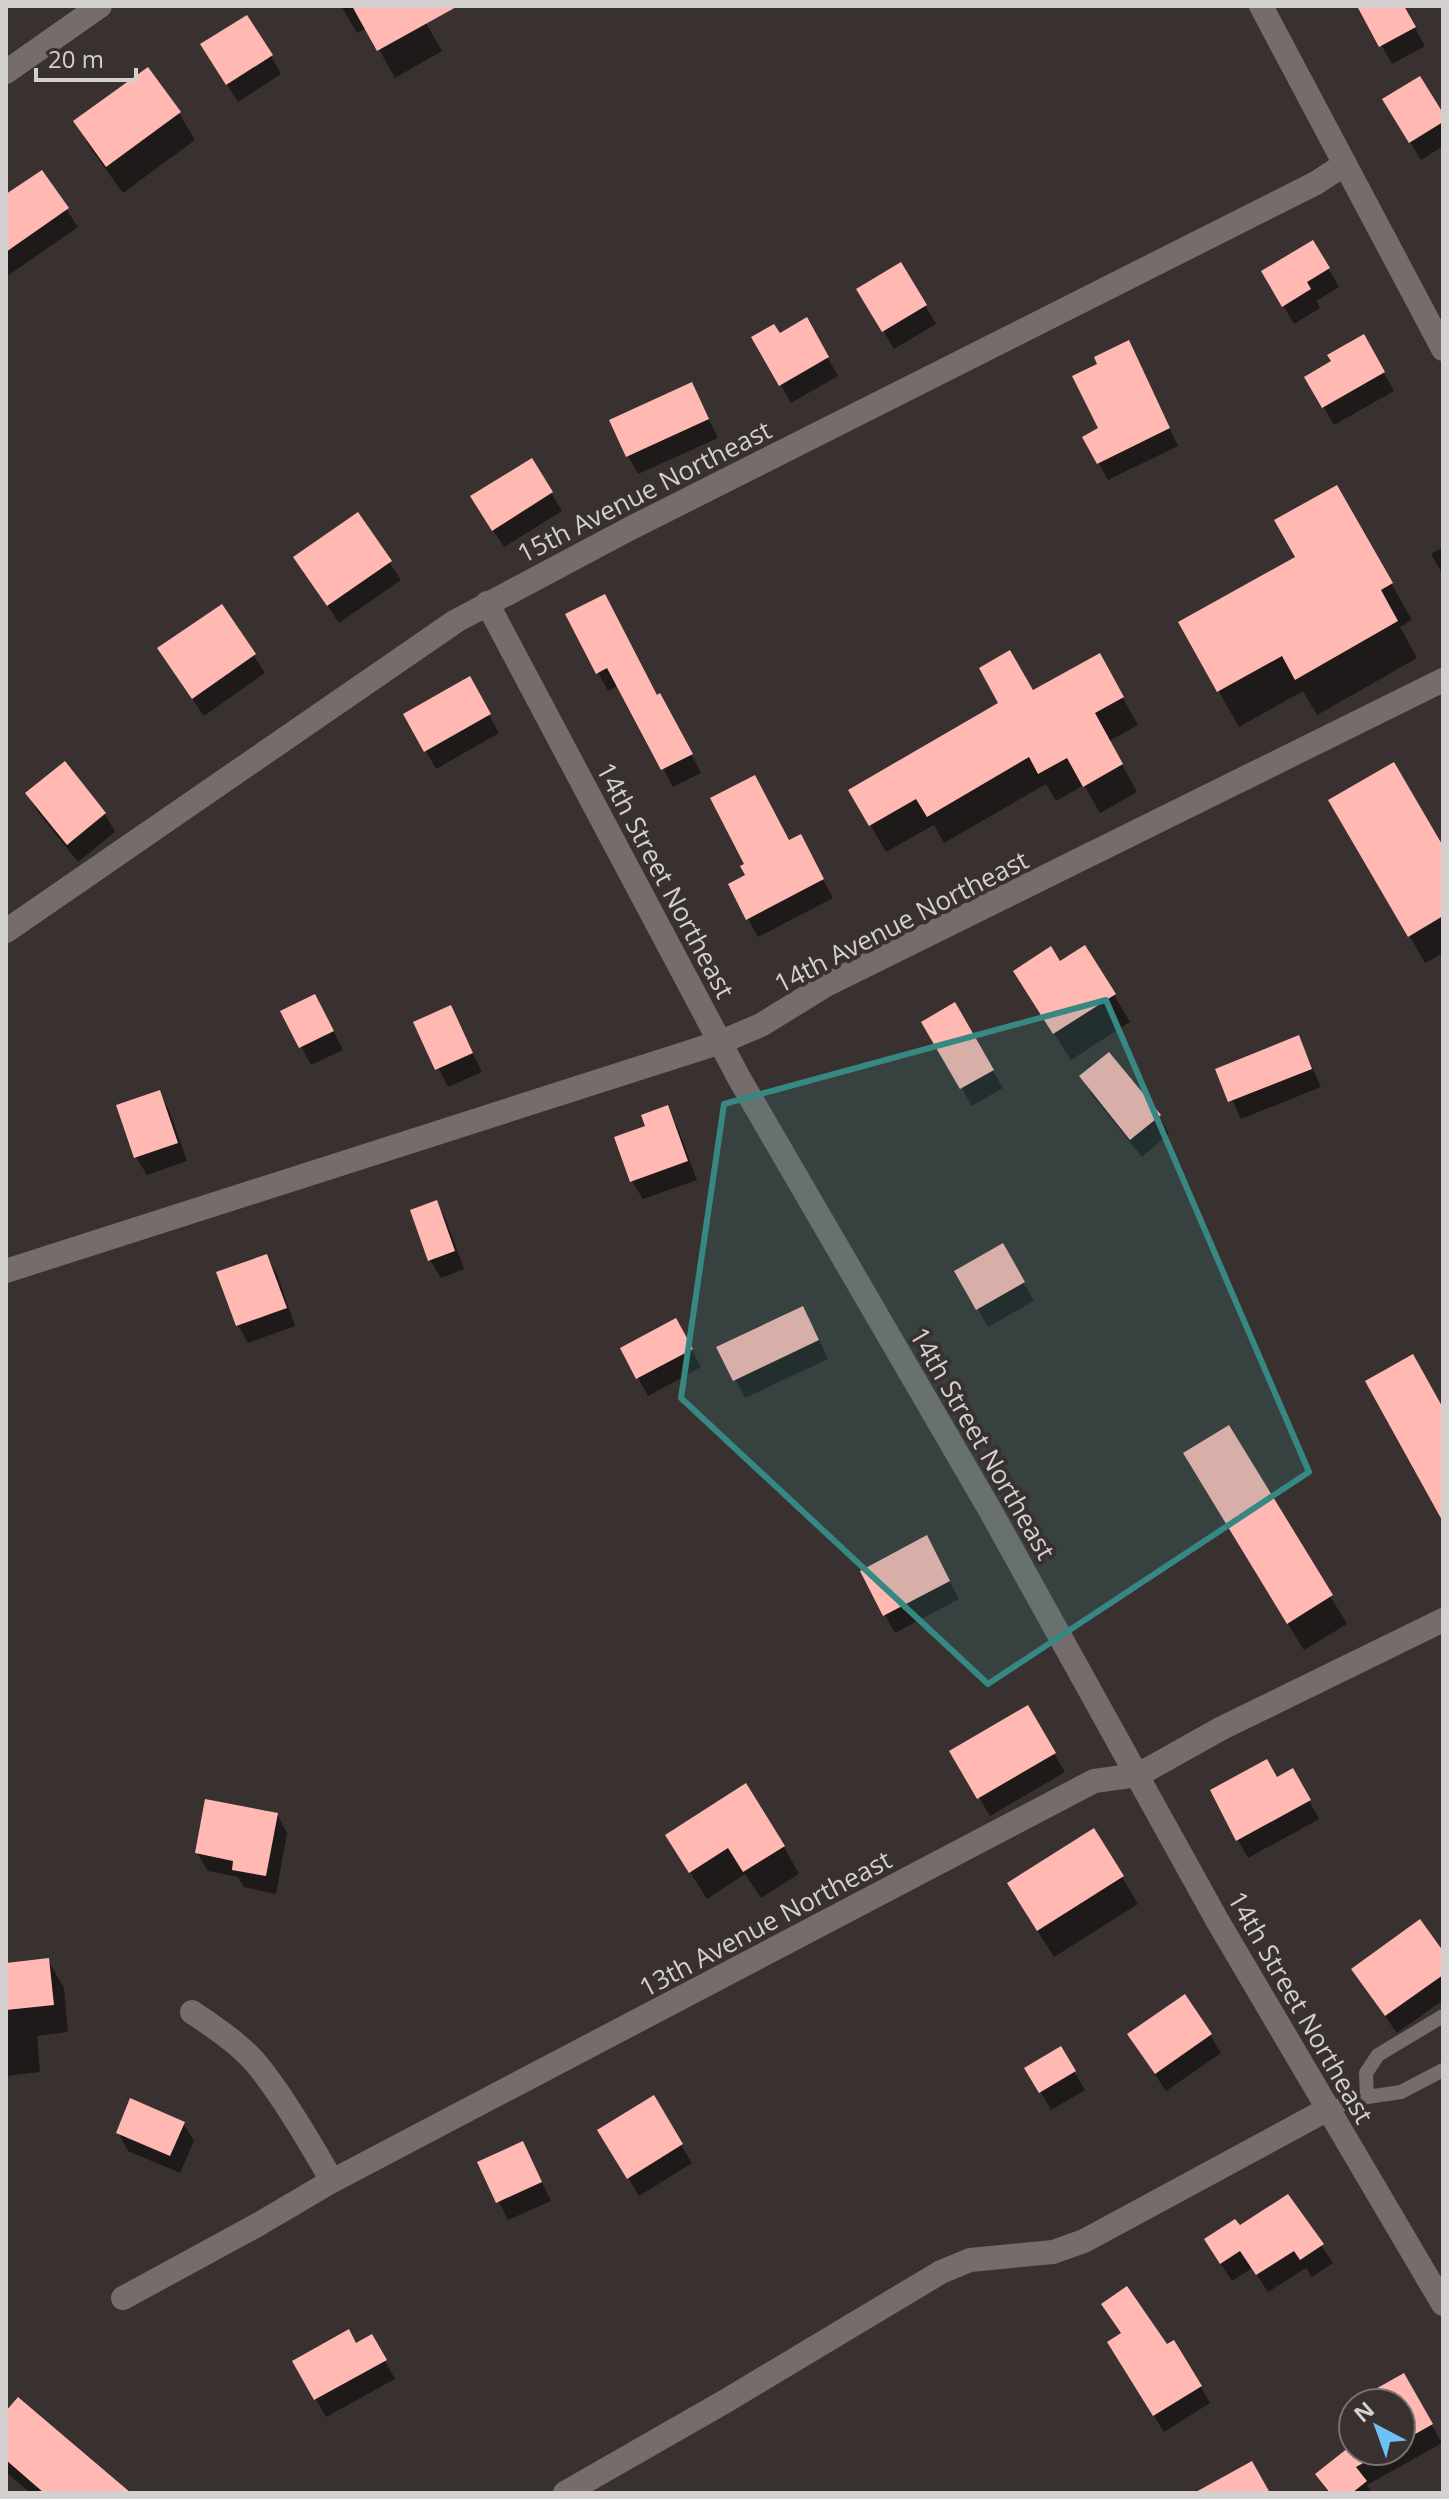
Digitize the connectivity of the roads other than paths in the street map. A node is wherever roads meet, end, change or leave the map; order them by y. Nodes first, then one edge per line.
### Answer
1 (100, 6) edge
2 (1261, 6) edge
3 (6, 72) edge
4 (1345, 164) junction
5 (1443, 349) edge
6 (487, 603) junction
7 (1443, 680) edge
8 (6, 931) edge
9 (721, 1042) junction
10 (6, 1271) edge
11 (1443, 1620) edge
12 (1138, 1775) junction
13 (192, 2012) dead end
14 (1443, 2016) edge
15 (1443, 2070) edge
16 (1367, 2097) junction
17 (1328, 2109) junction
18 (332, 2181) junction
19 (123, 2298) dead end
20 (1443, 2304) edge
21 (565, 2493) edge

1 - 3 street
2 - 4 street
4 - 5 street
4 - 6 street, 15th Avenue Northeast
6 - 8 street, 15th Avenue Northeast
6 - 9 street, 14th Street Northeast
7 - 9 street, 14th Avenue Northeast
9 - 10 street, 14th Avenue Northeast
9 - 12 street, 14th Street Northeast
11 - 12 street, 13th Avenue Northeast
12 - 17 street, 14th Street Northeast
12 - 18 street, 13th Avenue Northeast
13 - 18 street
14 - 16 lane
15 - 16 lane
16 - 17 lane
17 - 20 street, 14th Street Northeast
17 - 21 street
18 - 19 street, 13th Avenue Northeast

